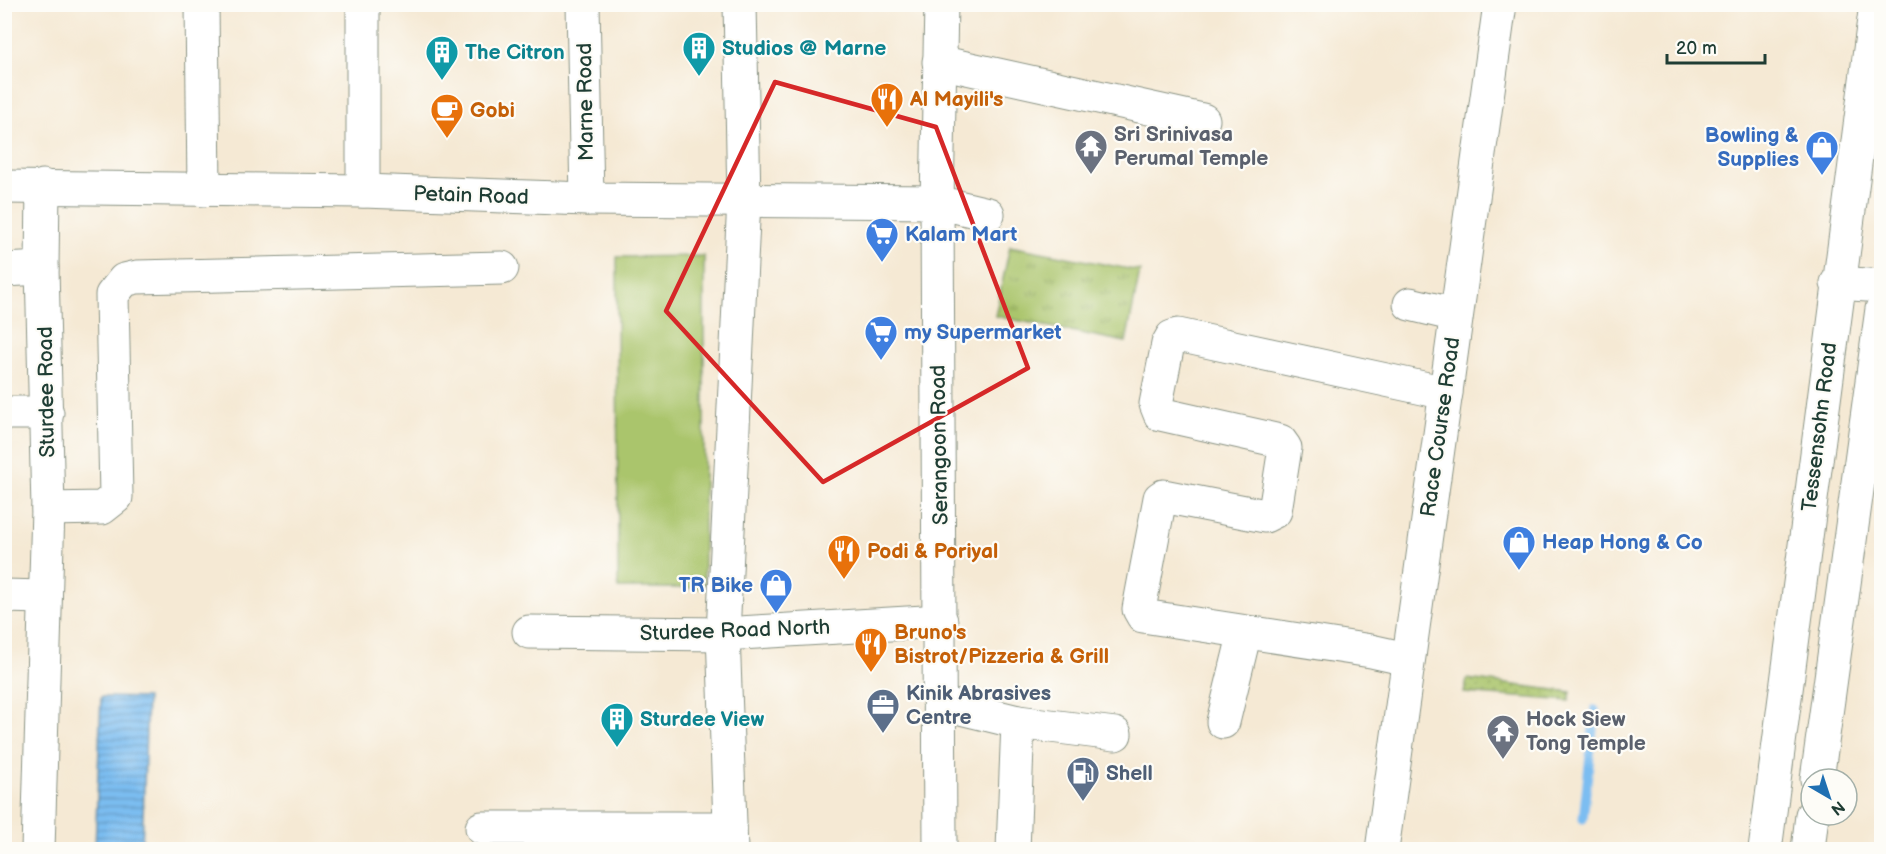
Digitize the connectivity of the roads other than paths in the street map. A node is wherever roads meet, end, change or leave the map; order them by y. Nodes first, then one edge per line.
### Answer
1 (202, 4) edge
2 (363, 4) edge
3 (583, 4) edge
4 (740, 4) edge
5 (940, 4) edge
6 (1500, 4) edge
7 (1876, 4) edge
8 (939, 62) junction
9 (1203, 120) dead end
10 (43, 186) junction
11 (4, 187) edge
12 (204, 190) junction
13 (363, 192) junction
14 (587, 199) junction
15 (744, 200) junction
16 (937, 202) junction
17 (988, 214) dead end
18 (42, 268) junction
19 (502, 268) dead end
20 (4, 270) edge
21 (1837, 283) junction
22 (1881, 286) edge
23 (1410, 304) dead end
24 (1881, 309) edge
25 (1456, 315) junction
26 (1446, 393) junction
27 (4, 413) edge
28 (47, 413) junction
29 (1869, 503) edge
30 (48, 508) junction
31 (4, 596) edge
32 (44, 597) junction
33 (941, 621) junction
34 (529, 632) dead end
35 (1245, 632) junction
36 (723, 634) junction
37 (1407, 659) junction
38 (940, 703) junction
39 (1018, 722) junction
40 (1223, 722) dead end
41 (1115, 734) dead end
42 (1819, 767) edge
43 (1811, 827) edge
44 (482, 828) dead end
45 (731, 839) edge
46 (38, 849) edge
47 (940, 849) edge
48 (1012, 849) edge
49 (1382, 849) edge
50 (1765, 849) edge
51 (1808, 849) edge

1 - 12 street
2 - 13 street
3 - 14 street, Marne Road
4 - 15 street
5 - 8 street, Serangoon Road
6 - 25 street, Race Course Road
7 - 21 street, Tessensohn Road
8 - 9 street
8 - 16 street, Serangoon Road
10 - 11 street, Petain Road
10 - 12 street, Petain Road
10 - 18 street, Sturdee Road
12 - 13 street, Petain Road
13 - 14 street, Petain Road
14 - 15 street, Petain Road
15 - 16 street, Petain Road
15 - 36 street
16 - 17 street, Petain Road
16 - 33 street, Serangoon Road
18 - 20 street
18 - 28 street, Sturdee Road
19 - 30 street
21 - 22 street
21 - 50 street, Tessensohn Road
23 - 25 street
24 - 29 street
25 - 26 street, Race Course Road
26 - 35 street
26 - 37 street, Race Course Road
27 - 28 street
28 - 30 street, Sturdee Road
29 - 42 street
30 - 32 street, Sturdee Road
31 - 32 street
32 - 46 street, Sturdee Road
33 - 36 street, Sturdee Road North
33 - 38 street, Serangoon Road
34 - 36 street, Sturdee Road North
35 - 37 street
35 - 40 street
36 - 45 street
37 - 49 street, Race Course Road
38 - 39 street
38 - 47 street, Serangoon Road
39 - 41 street
39 - 48 street
43 - 51 street
44 - 45 street

